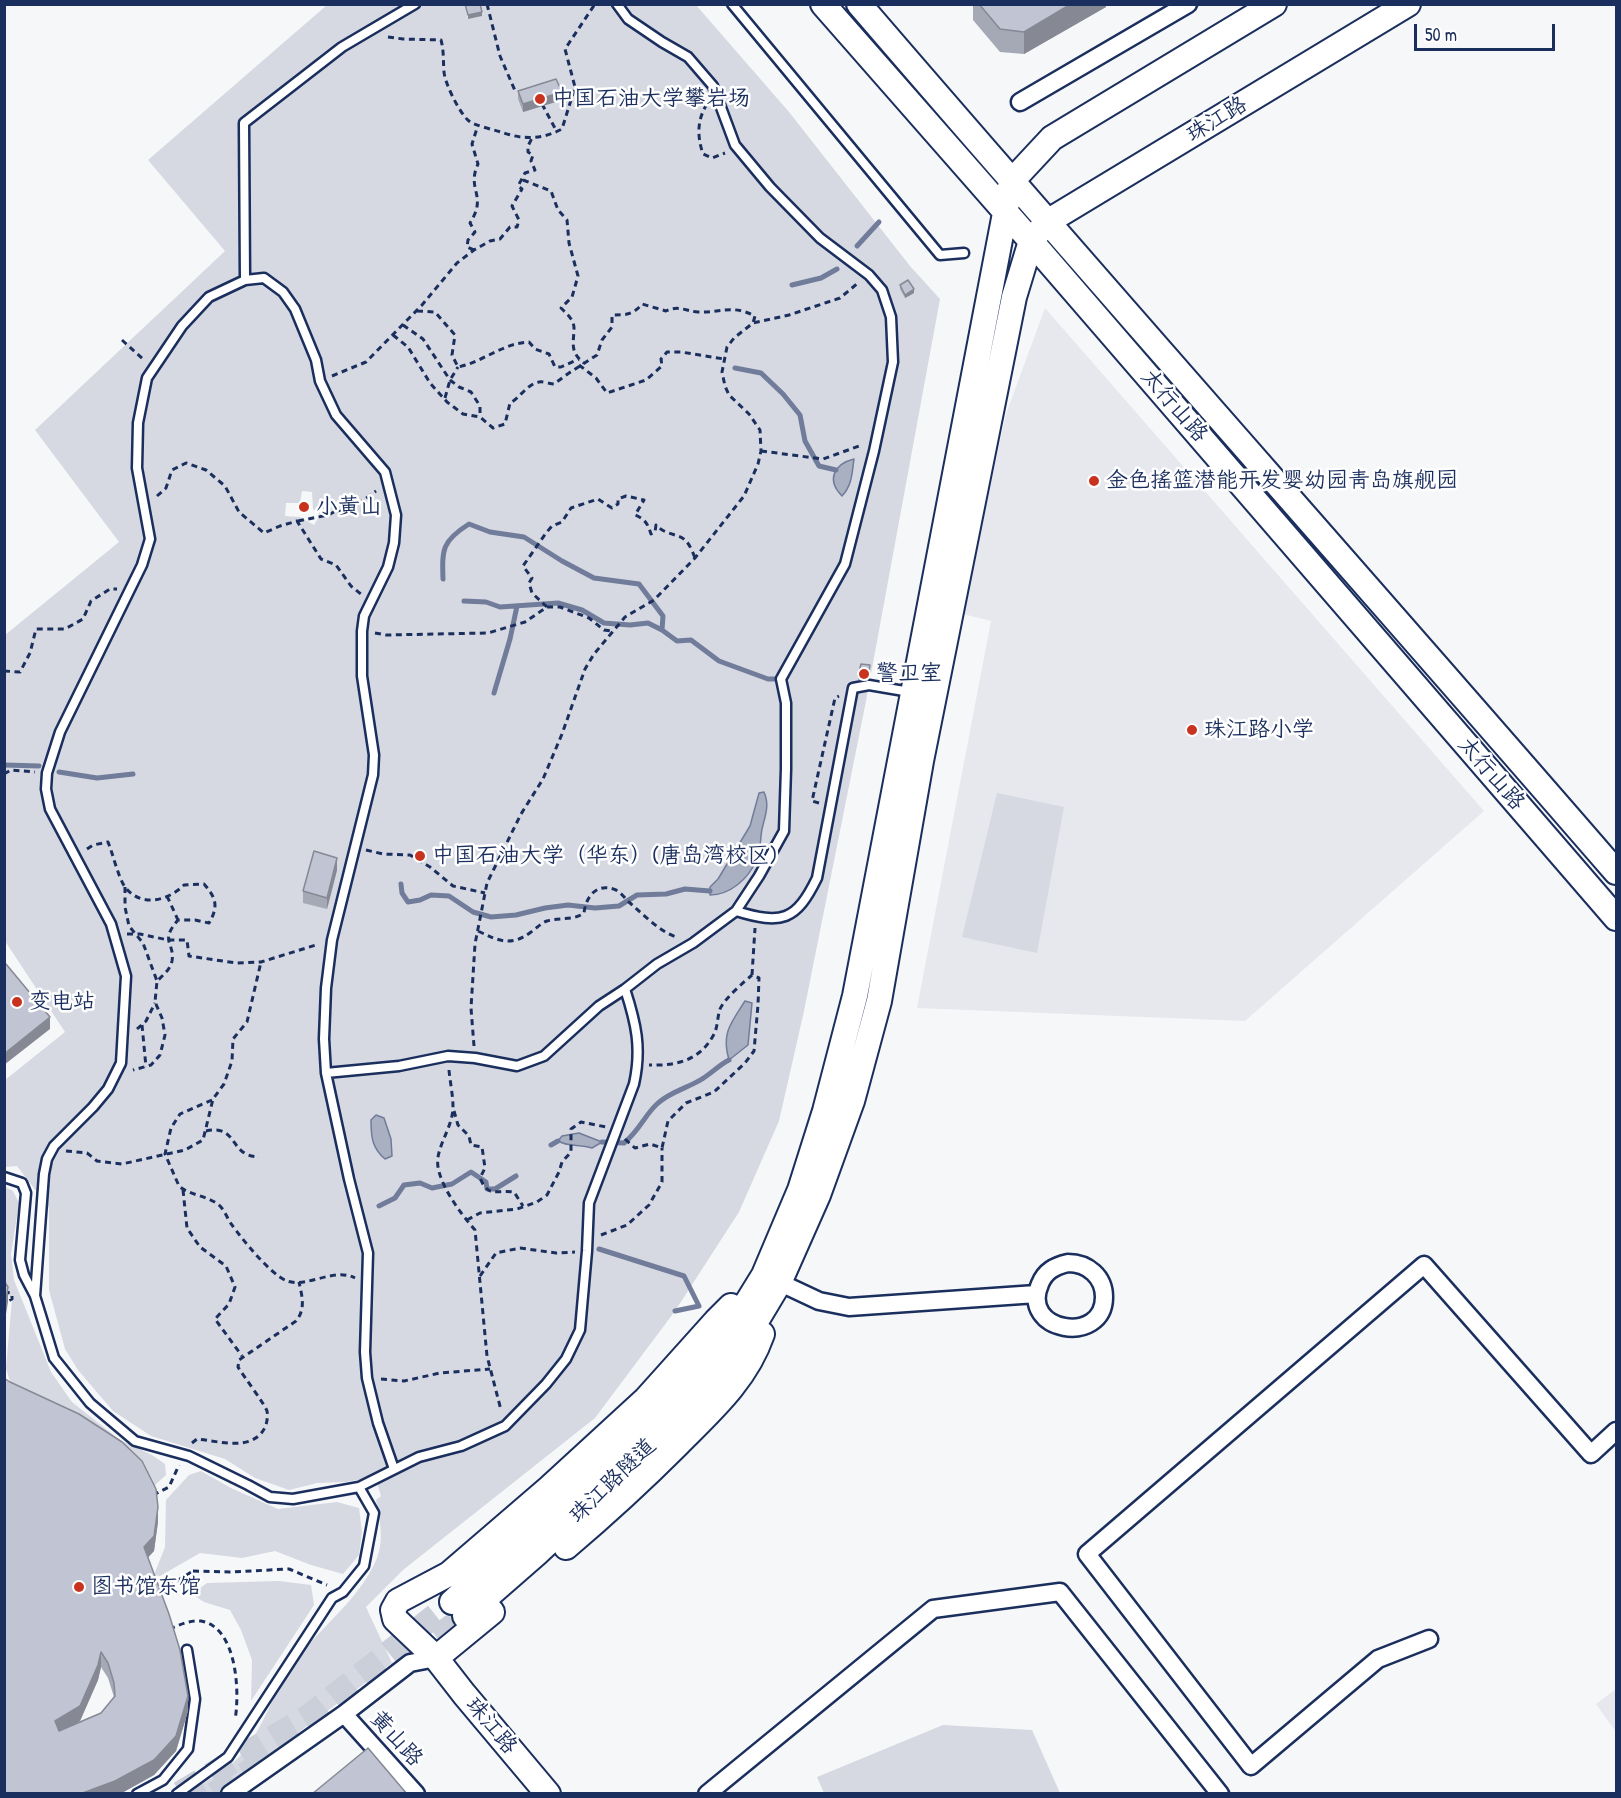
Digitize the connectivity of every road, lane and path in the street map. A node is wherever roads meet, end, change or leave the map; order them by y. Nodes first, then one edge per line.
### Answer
1 (415, 4) edge
2 (487, 4) edge
3 (595, 4) edge
4 (617, 4) edge
5 (732, 4) edge
6 (823, 4) edge
7 (859, 4) edge
8 (1188, 4) edge
9 (1274, 4) edge
10 (1408, 4) edge
11 (366, 33) junction
12 (715, 92) junction
13 (516, 93) edge
14 (538, 98) edge
15 (1020, 102) dead end
16 (478, 125) junction
17 (556, 132) junction
18 (532, 138) junction
19 (742, 153) junction
20 (523, 180) junction
21 (1011, 182) junction
22 (1004, 212) junction
23 (1047, 222) junction
24 (1031, 241) junction
25 (474, 250) junction
26 (964, 253) dead end
27 (869, 275) junction
28 (245, 280) junction
29 (416, 311) junction
30 (753, 323) junction
31 (403, 325) junction
32 (393, 335) junction
33 (122, 340) dead end
34 (724, 358) junction
35 (579, 359) junction
36 (584, 363) junction
37 (579, 365) junction
38 (458, 367) junction
39 (153, 368) junction
40 (450, 380) junction
41 (320, 381) junction
42 (444, 399) junction
43 (480, 417) junction
44 (877, 440) junction
45 (761, 451) junction
46 (388, 484) junction
47 (144, 507) junction
48 (297, 522) junction
49 (695, 558) junction
50 (130, 591) junction
51 (371, 601) junction
52 (547, 607) junction
53 (614, 630) junction
54 (362, 631) junction
55 (4, 671) edge
56 (913, 693) junction
57 (47, 773) junction
58 (4, 774) edge
59 (356, 848) junction
60 (75, 856) junction
61 (1617, 872) edge
62 (125, 887) junction
63 (486, 893) junction
64 (167, 896) junction
65 (736, 911) junction
66 (755, 917) junction
67 (1617, 918) edge
68 (178, 920) junction
69 (478, 931) junction
70 (114, 934) junction
71 (135, 934) junction
72 (168, 940) junction
73 (332, 940) junction
74 (693, 943) junction
75 (261, 962) junction
76 (752, 975) junction
77 (157, 981) junction
78 (625, 989) junction
79 (156, 1002) junction
80 (142, 1025) junction
81 (123, 1029) junction
82 (448, 1056) junction
83 (475, 1058) junction
84 (121, 1063) junction
85 (639, 1064) junction
86 (146, 1067) junction
87 (326, 1073) junction
88 (213, 1099) junction
89 (453, 1109) junction
90 (616, 1129) junction
91 (206, 1131) junction
92 (54, 1146) junction
93 (662, 1148) junction
94 (165, 1154) junction
95 (259, 1157) dead end
96 (4, 1177) edge
97 (183, 1190) junction
98 (524, 1206) junction
99 (466, 1221) junction
100 (588, 1238) junction
101 (587, 1251) junction
102 (479, 1278) junction
103 (771, 1279) junction
104 (299, 1282) junction
105 (367, 1285) junction
106 (4, 1291) edge
107 (1036, 1294) junction
108 (35, 1296) junction
109 (4, 1303) edge
110 (242, 1356) junction
111 (490, 1370) junction
112 (367, 1378) junction
113 (505, 1426) junction
114 (1617, 1431) edge
115 (186, 1456) junction
116 (394, 1469) junction
117 (359, 1487) junction
118 (148, 1498) edge
119 (343, 1592) junction
120 (153, 1596) edge
121 (459, 1609) tunnel mouth
122 (169, 1629) edge
123 (1429, 1639) dead end
124 (187, 1650) dead end
125 (436, 1658) junction
126 (344, 1714) junction
127 (234, 1725) dead end
128 (137, 1794) edge
129 (177, 1794) edge
130 (230, 1794) edge
131 (416, 1794) edge
132 (548, 1794) edge
133 (707, 1794) edge
134 (1220, 1794) edge

1 - 11 lane
2 - 13 path
3 - 17 path
4 - 12 lane
5 - 26 lane
6 - 22 main road, 太行山路
7 - 21 main road, 太行山路
8 - 15 street
9 - 21 main road
10 - 23 main road, 珠江路
11 - 16 path
11 - 28 lane
12 - 19 lane
12 - 19 path
14 - 17 path
16 - 18 path
16 - 25 path
17 - 18 path
18 - 20 path
19 - 27 lane
20 - 25 path
20 - 35 path
21 - 22 main road
21 - 23 main road, 太行山路
22 - 24 main road, 太行山路
22 - 56 main road
23 - 24 main road, 珠江路
23 - 61 main road, 太行山路
24 - 67 main road, 太行山路
24 - 103 main road
25 - 29 path
27 - 30 path
27 - 44 lane
28 - 39 lane
28 - 41 lane
29 - 31 path
29 - 38 path
30 - 34 path
30 - 36 path
31 - 32 path
31 - 40 path
32 - 41 path
32 - 42 path
33 - 39 path
34 - 37 path
34 - 45 path
35 - 36 path
35 - 38 path
36 - 37 path
37 - 43 path
38 - 40 path
39 - 47 lane
40 - 42 path
40 - 43 path
41 - 46 lane
42 - 43 path
44 - 45 path
44 - 65 lane
45 - 49 path
46 - 48 path
46 - 51 lane
47 - 48 path
47 - 50 lane
48 - 51 path
49 - 52 path
49 - 53 path
50 - 55 path
50 - 57 lane
51 - 54 lane
52 - 53 path
52 - 54 path
53 - 63 path
54 - 59 lane
56 - 66 lane
56 - 103 main road
57 - 58 path
57 - 60 lane
59 - 63 path
59 - 73 lane
60 - 62 path
60 - 70 lane
62 - 64 path
62 - 71 path
63 - 69 path
64 - 68 path
64 - 68 path
65 - 66 lane
65 - 74 lane
66 - 76 path
68 - 72 path
69 - 74 path
69 - 83 path
70 - 71 path
70 - 81 lane
71 - 72 path
71 - 77 path
72 - 75 path
72 - 77 path
73 - 75 path
73 - 87 lane
74 - 78 lane
75 - 88 path
76 - 85 path
76 - 93 path
77 - 79 path
78 - 83 lane
78 - 85 lane
79 - 80 path
79 - 86 path
80 - 81 path
80 - 86 path
81 - 84 lane
82 - 83 lane
82 - 87 lane
82 - 89 path
84 - 86 path
84 - 92 lane
85 - 90 lane
87 - 105 lane
88 - 91 path
88 - 94 path
89 - 98 path
89 - 99 path
90 - 93 path
90 - 98 path
90 - 100 lane
91 - 94 path
91 - 95 path
92 - 94 path
92 - 108 lane
93 - 100 path
94 - 97 path
96 - 108 lane
97 - 104 path
97 - 110 path
98 - 99 path
99 - 102 path
100 - 101 lane
101 - 102 path
101 - 113 lane
102 - 111 path
103 - 107 street
103 - 121 main road, 珠江路隧道
103 - 125 main road
103 - 125 main road, 珠江路
104 - 105 path
104 - 110 path
105 - 112 lane
106 - 109 path
107 - 107 street
108 - 115 lane
110 - 115 path
111 - 112 path
111 - 113 path
112 - 116 lane
113 - 116 lane
114 - 123 street
115 - 117 lane
115 - 118 path
116 - 117 lane
117 - 119 lane
119 - 120 path, bridge
119 - 129 lane
122 - 127 path
124 - 128 lane
125 - 126 street
125 - 132 main road, 珠江路
126 - 130 street
126 - 131 street, 黄山路
133 - 134 street

